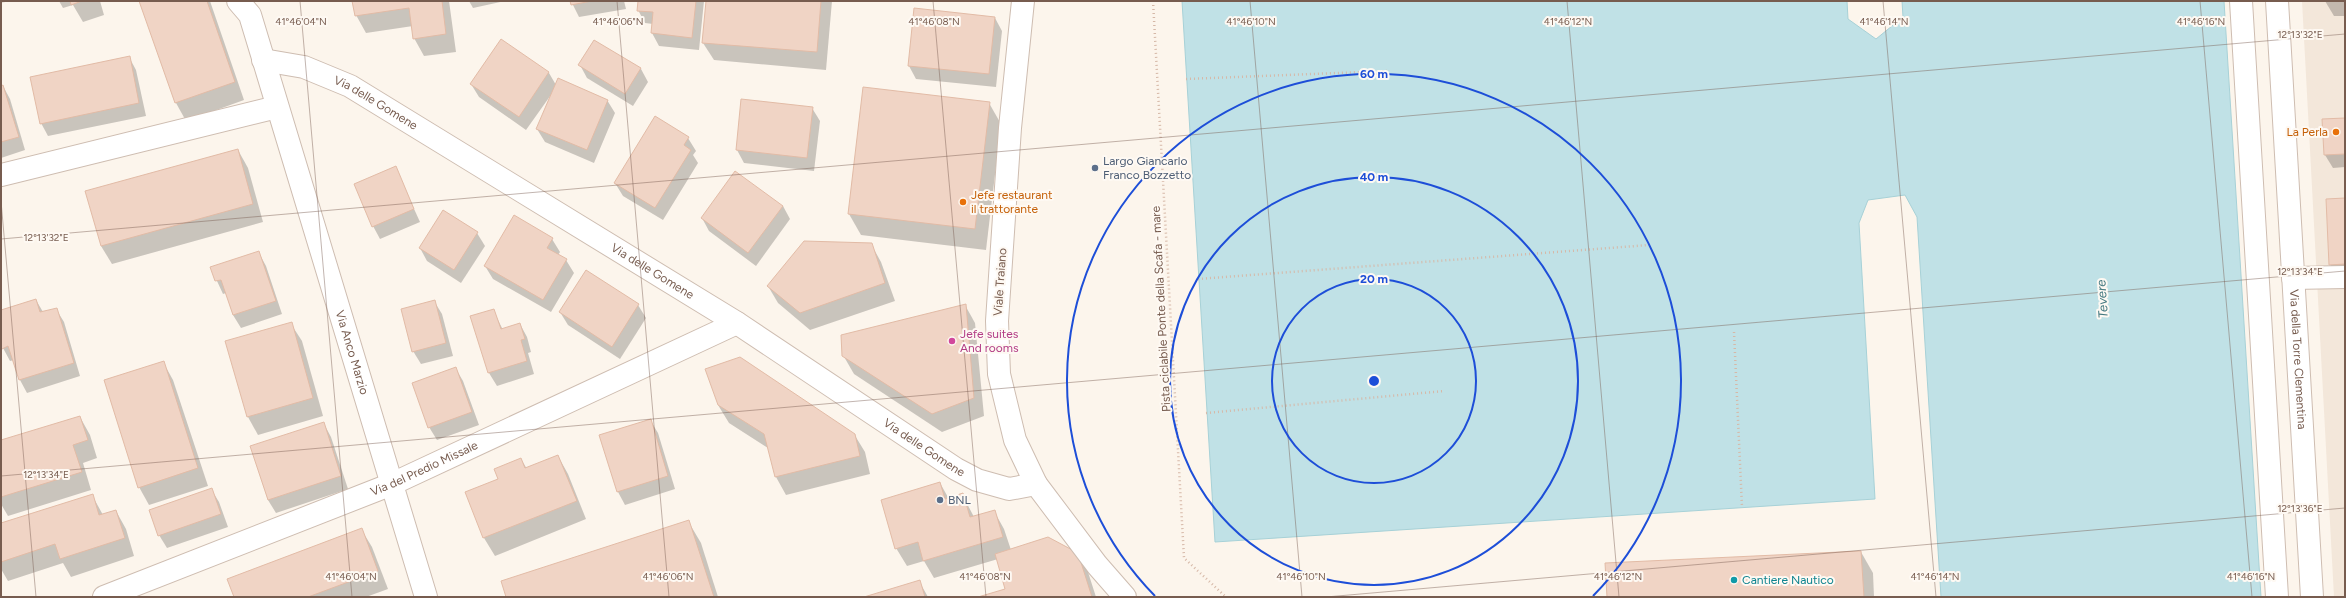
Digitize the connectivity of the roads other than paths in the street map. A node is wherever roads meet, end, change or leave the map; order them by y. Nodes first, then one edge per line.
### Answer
1 (238, 1) edge
2 (1023, 1) edge
3 (2241, 1) edge
4 (2277, 1) edge
5 (263, 60) junction
6 (277, 107) junction
7 (1, 175) edge
8 (2345, 277) edge
9 (2293, 278) junction
10 (737, 323) junction
11 (392, 484) junction
12 (1036, 484) junction
13 (104, 597) edge
14 (426, 597) edge
15 (1125, 597) edge
16 (2277, 597) edge
17 (2312, 597) edge

1 - 5 street, Via Anco Marzio
2 - 12 street, Viale Traiano
3 - 16 street
4 - 9 street, Via della Torre Clementina
5 - 6 street, Via Anco Marzio
5 - 10 street, Via delle Gomene
6 - 7 street
6 - 11 street, Via Anco Marzio
8 - 9 street
9 - 17 street, Via della Torre Clementina
10 - 11 street, Via del Predio Missale
10 - 12 street, Via delle Gomene
11 - 13 street, Via del Predio Missale
11 - 14 street, Via Anco Marzio
12 - 15 street, Viale Traiano

